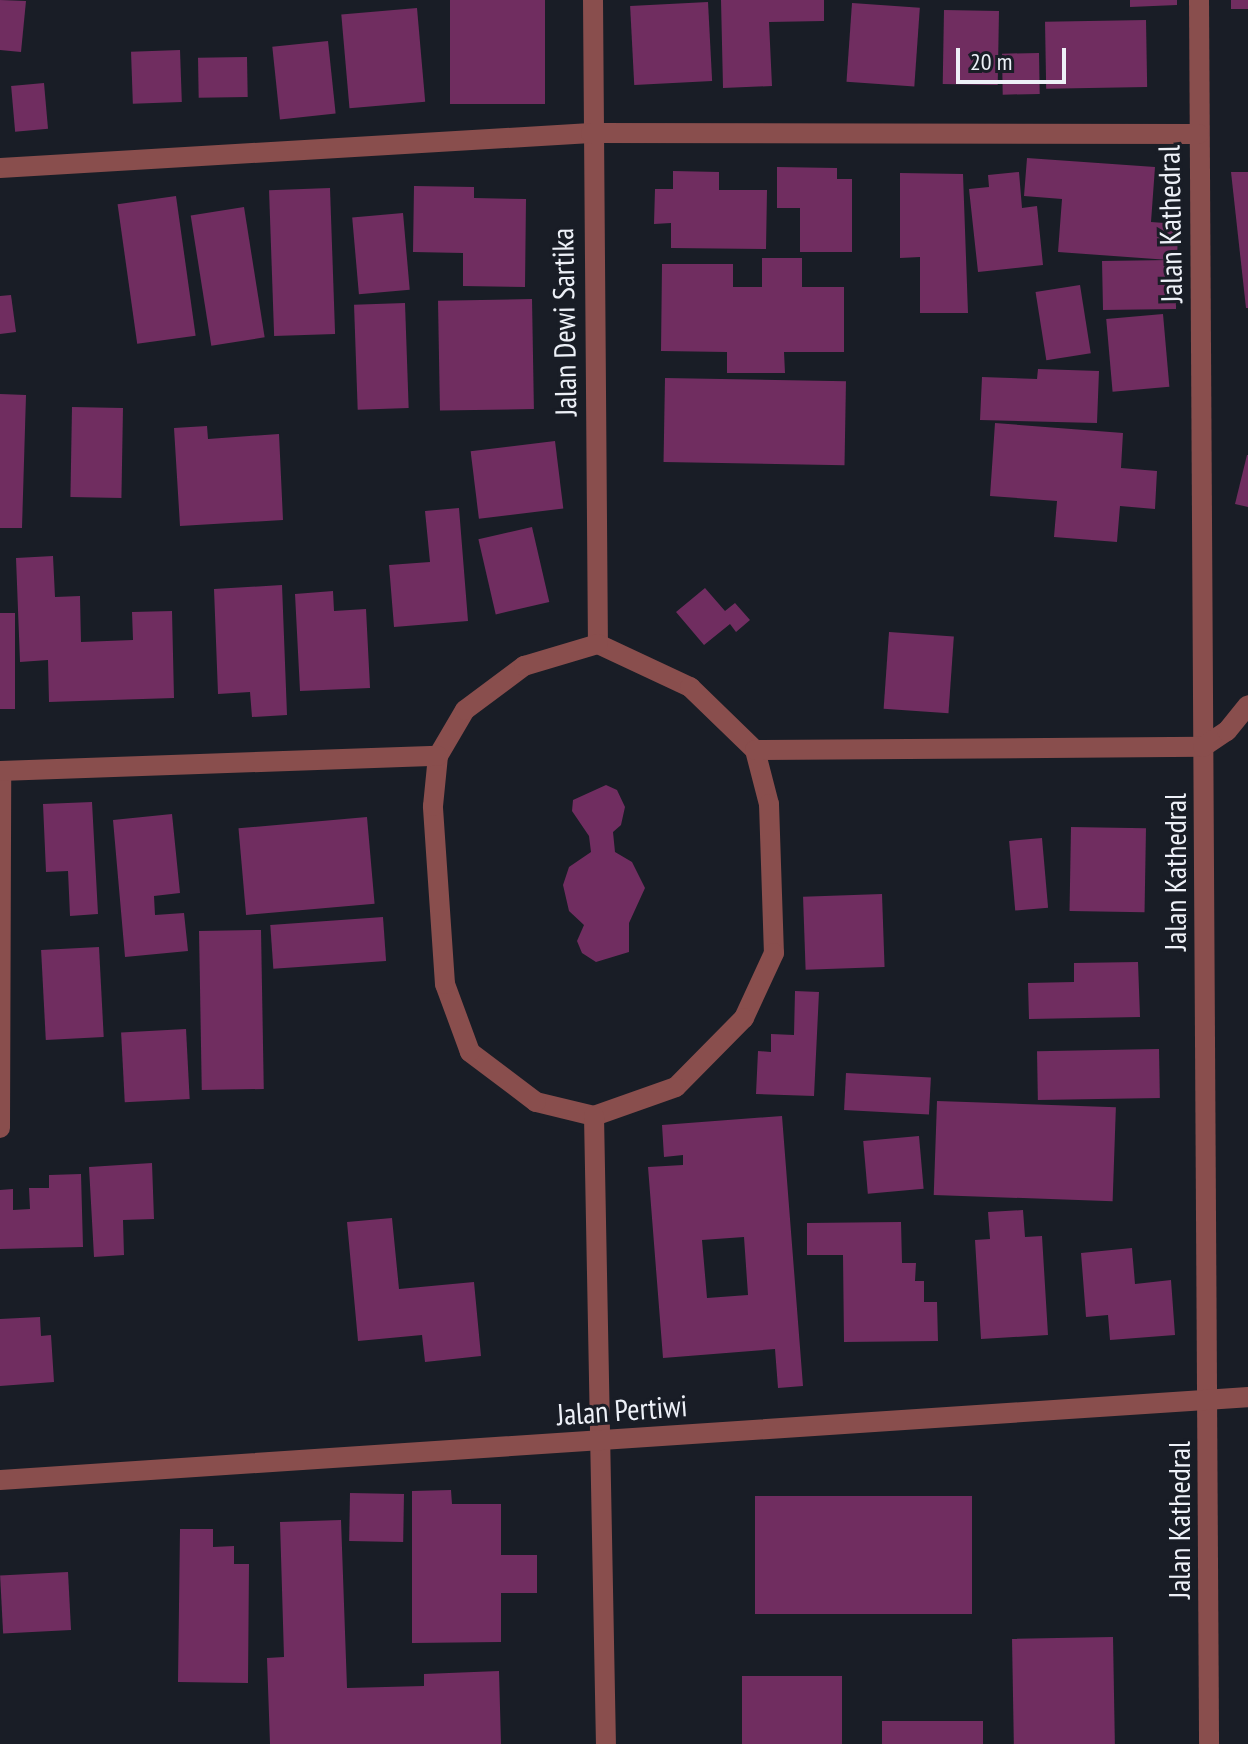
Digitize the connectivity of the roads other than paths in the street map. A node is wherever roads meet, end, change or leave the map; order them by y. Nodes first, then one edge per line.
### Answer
1 (593, 0) edge
2 (1199, 0) edge
3 (591, 133) junction
4 (1199, 134) junction
5 (0, 168) edge
6 (598, 644) junction
7 (1248, 705) edge
8 (1203, 747) junction
9 (755, 750) junction
10 (438, 756) junction
11 (1, 771) edge
12 (594, 1116) junction
13 (0, 1128) edge
14 (1248, 1397) edge
15 (1208, 1400) junction
16 (600, 1442) junction
17 (0, 1480) edge
18 (606, 1744) edge
19 (1209, 1744) edge

1 - 3 street, Jalan Dewi Sartika
2 - 4 street, Jalan Kathedral
3 - 4 street
3 - 5 street
3 - 6 street, Jalan Dewi Sartika
4 - 8 street, Jalan Kathedral
6 - 9 street
6 - 10 street
7 - 8 street
8 - 9 street
8 - 15 street, Jalan Kathedral
9 - 12 street
10 - 11 street
10 - 12 street
11 - 13 street
12 - 16 street
14 - 15 street, Jalan Pertiwi
15 - 16 street, Jalan Pertiwi
15 - 19 street, Jalan Kathedral
16 - 17 street, Jalan Pertiwi
16 - 18 street

